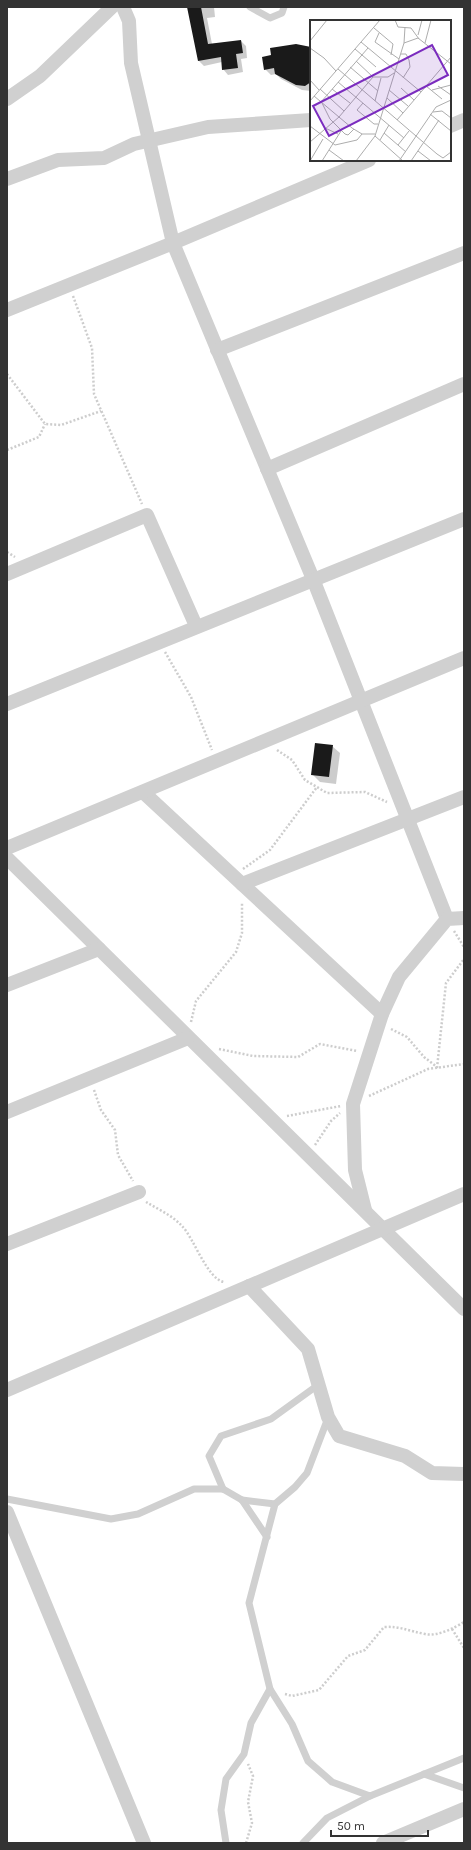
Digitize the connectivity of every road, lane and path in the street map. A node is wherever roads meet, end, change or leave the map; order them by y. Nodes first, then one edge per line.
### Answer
1 (112, 7) edge
2 (123, 7) edge
3 (250, 7) edge
4 (284, 7) edge
5 (7, 99) edge
6 (310, 120) edge
7 (464, 120) edge
8 (451, 126) edge
9 (149, 140) junction
10 (367, 161) edge
11 (7, 179) edge
12 (173, 243) junction
13 (464, 254) edge
14 (68, 285) junction
15 (7, 310) edge
16 (217, 350) junction
17 (7, 374) edge
18 (464, 384) edge
19 (102, 411) junction
20 (45, 424) junction
21 (7, 450) edge
22 (267, 469) junction
23 (147, 515) junction
24 (464, 519) edge
25 (7, 574) edge
26 (313, 579) junction
27 (196, 626) junction
28 (159, 642) junction
29 (464, 658) edge
30 (360, 702) junction
31 (7, 704) edge
32 (266, 741) junction
33 (216, 761) junction
34 (317, 787) junction
35 (143, 792) junction
36 (464, 797) edge
37 (405, 814) junction
38 (7, 848) edge
39 (7, 858) edge
40 (238, 880) junction
41 (464, 918) edge
42 (447, 920) junction
43 (99, 949) junction
44 (464, 959) edge
45 (7, 985) edge
46 (381, 1018) junction
47 (188, 1038) junction
48 (215, 1048) dead end
49 (370, 1053) junction
50 (90, 1078) junction
51 (353, 1104) junction
52 (7, 1112) edge
53 (308, 1156) junction
54 (139, 1192) junction
55 (464, 1194) edge
56 (365, 1211) junction
57 (383, 1229) junction
58 (7, 1244) edge
59 (228, 1283) dead end
60 (249, 1286) junction
61 (464, 1308) edge
62 (318, 1384) junction
63 (7, 1390) edge
64 (328, 1418) junction
65 (464, 1474) edge
66 (223, 1489) junction
67 (7, 1499) edge
68 (242, 1500) junction
69 (276, 1504) junction
70 (7, 1514) edge
71 (267, 1537) junction
72 (464, 1622) edge
73 (452, 1629) junction
74 (464, 1648) edge
75 (270, 1689) junction
76 (244, 1754) junction
77 (464, 1758) edge
78 (424, 1774) junction
79 (464, 1788) edge
80 (370, 1796) junction
81 (464, 1809) edge
82 (144, 1843) edge
83 (226, 1843) edge
84 (246, 1843) edge
85 (303, 1843) edge
86 (383, 1843) edge

1 - 5 street
2 - 9 street
3 - 4 lane
6 - 9 street
7 - 8 street
9 - 11 street
9 - 12 street
10 - 12 street
12 - 14 street
12 - 16 street
13 - 16 street
14 - 15 street
14 - 19 path
16 - 22 street
17 - 20 path
18 - 22 street
19 - 20 path
19 - 23 path
20 - 21 path
22 - 26 street
23 - 25 street
23 - 27 street
24 - 26 street
26 - 27 street
26 - 30 street
27 - 28 street
28 - 31 street
28 - 33 path
29 - 30 street
30 - 32 street
30 - 37 street
32 - 33 street
32 - 34 path
33 - 35 street
34 - 37 path
34 - 40 path
35 - 38 street
35 - 40 street
36 - 37 street
37 - 40 street
37 - 42 street
39 - 43 street
40 - 46 street
40 - 47 path
41 - 42 street
42 - 46 street
43 - 45 street
43 - 47 street
44 - 46 path
46 - 49 street
47 - 50 street
47 - 53 street
48 - 49 path
49 - 51 street
50 - 52 street
50 - 54 path
51 - 53 path
51 - 56 street
53 - 56 street
54 - 58 street
54 - 59 path
55 - 57 street
56 - 57 street
57 - 60 street
57 - 61 street
60 - 62 street
60 - 63 street
62 - 64 street
62 - 66 lane
64 - 65 street
64 - 69 lane
66 - 67 lane
66 - 68 lane
68 - 69 lane
68 - 71 lane
69 - 71 lane
70 - 82 street
71 - 75 lane
72 - 73 path
73 - 74 path
73 - 75 path
75 - 76 lane
75 - 80 lane
76 - 83 lane
76 - 84 path
77 - 78 lane
78 - 79 lane
78 - 80 lane
80 - 85 lane
81 - 86 street

